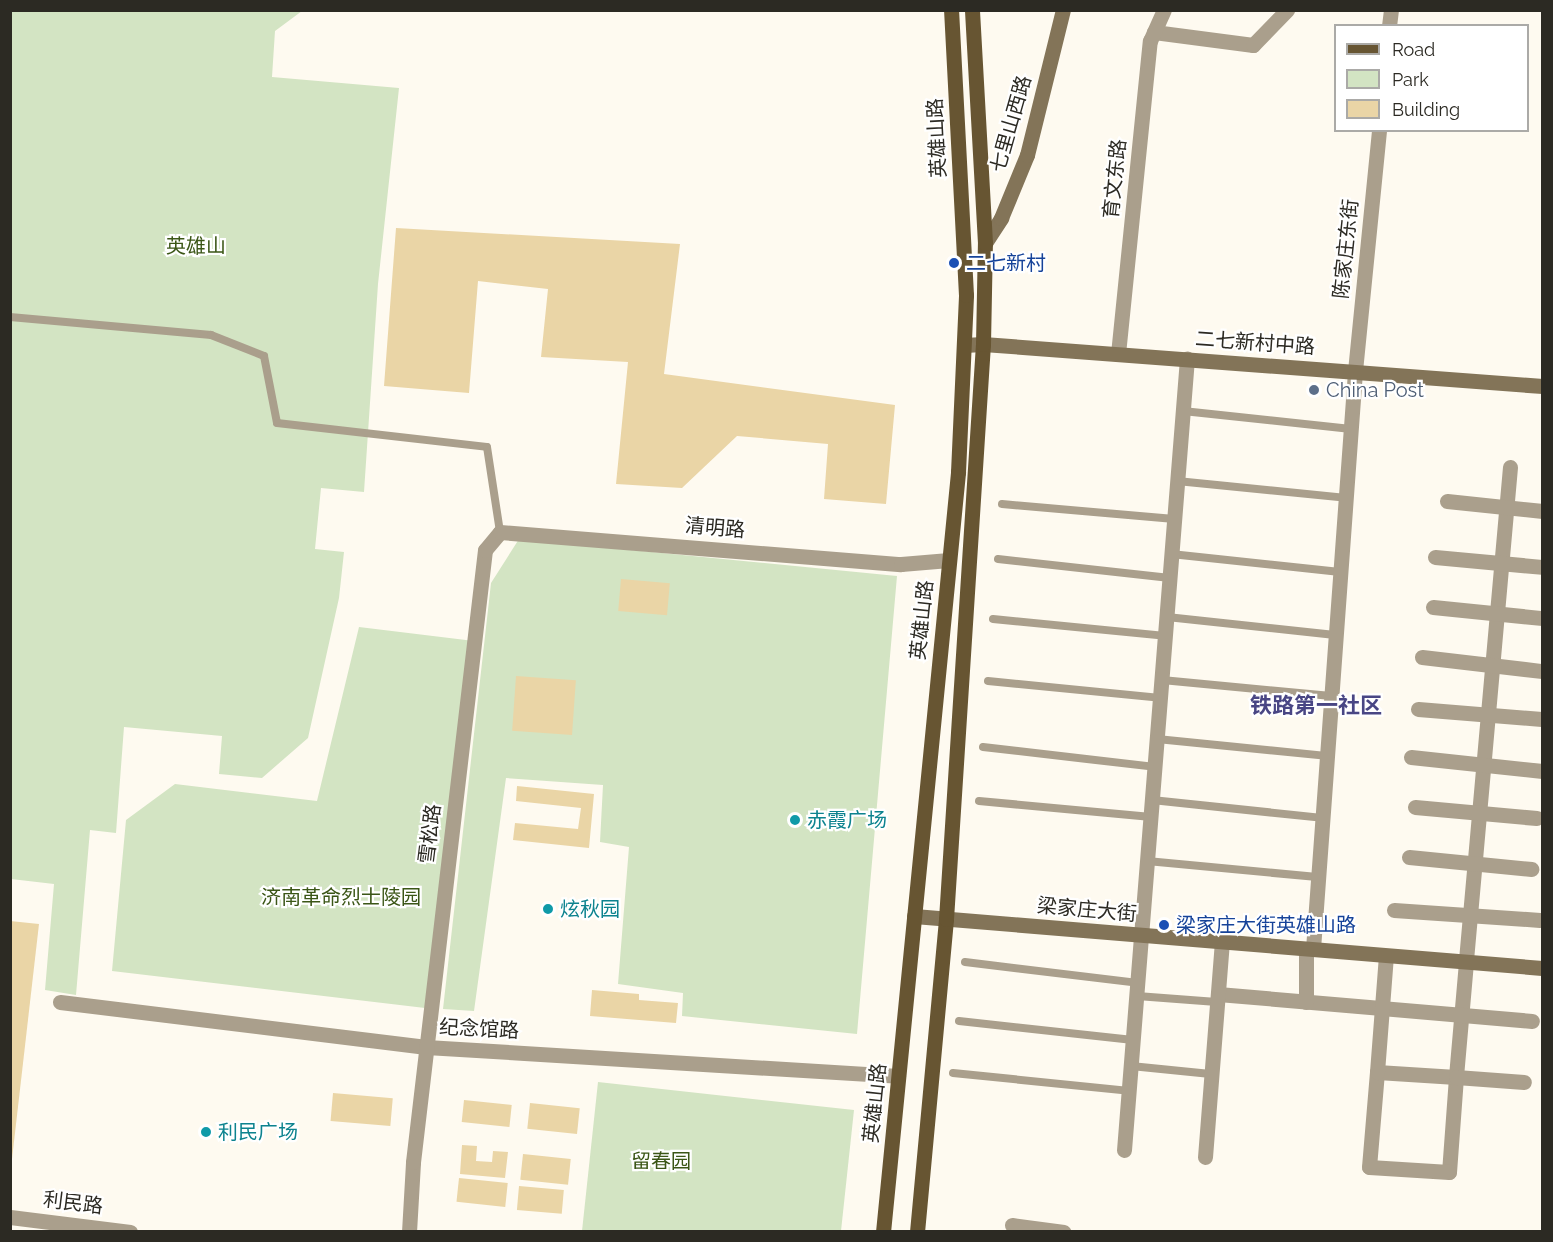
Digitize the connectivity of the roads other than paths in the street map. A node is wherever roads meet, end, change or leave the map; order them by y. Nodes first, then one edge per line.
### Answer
1 (951, 10) edge
2 (972, 10) edge
3 (1063, 10) edge
4 (1164, 10) edge
5 (1287, 10) edge
6 (1154, 32) junction
7 (1379, 132) edge
8 (985, 243) junction
9 (10, 317) edge
10 (983, 344) junction
11 (964, 345) junction
12 (1118, 354) junction
13 (1187, 359) junction
14 (1355, 371) junction
15 (1542, 386) edge
16 (1183, 411) junction
17 (1351, 429) junction
18 (1510, 467) dead end
19 (1177, 481) junction
20 (1346, 498) junction
21 (1447, 501) dead end
22 (1002, 504) dead end
23 (1506, 508) junction
24 (1542, 510) edge
25 (1174, 519) junction
26 (500, 532) junction
27 (1172, 554) junction
28 (1435, 557) dead end
29 (998, 559) dead end
30 (949, 560) junction
31 (1501, 563) junction
32 (1542, 567) edge
33 (1340, 572) junction
34 (1170, 578) junction
35 (1433, 607) dead end
36 (1497, 613) junction
37 (1167, 617) junction
38 (1542, 618) edge
39 (993, 619) dead end
40 (1335, 635) junction
41 (1165, 636) junction
42 (1422, 657) dead end
43 (1492, 666) junction
44 (1542, 672) edge
45 (1162, 680) junction
46 (988, 681) dead end
47 (1331, 696) junction
48 (1160, 698) junction
49 (1418, 708) dead end
50 (1488, 714) junction
51 (1542, 719) edge
52 (1157, 740) junction
53 (983, 747) dead end
54 (1326, 756) junction
55 (1411, 757) dead end
56 (1483, 766) junction
57 (1155, 767) junction
58 (1542, 771) edge
59 (1152, 800) junction
60 (979, 801) dead end
61 (1415, 807) dead end
62 (1479, 814) junction
63 (1151, 818) junction
64 (1322, 818) junction
65 (1537, 818) dead end
66 (1409, 857) dead end
67 (1147, 861) junction
68 (1474, 864) junction
69 (1532, 869) dead end
70 (1317, 877) junction
71 (1394, 910) dead end
72 (1470, 915) junction
73 (914, 916) junction
74 (946, 919) junction
75 (1540, 920) dead end
76 (1142, 935) junction
77 (1222, 942) junction
78 (1309, 949) junction
79 (1386, 956) junction
80 (965, 962) dead end
81 (1466, 962) junction
82 (1542, 968) edge
83 (1137, 989) junction
84 (1217, 998) junction
85 (60, 1002) dead end
86 (1306, 1002) junction
87 (1382, 1009) junction
88 (1461, 1016) junction
89 (959, 1021) dead end
90 (1532, 1021) dead end
91 (1133, 1040) junction
92 (426, 1047) junction
93 (1131, 1066) junction
94 (1377, 1072) junction
95 (953, 1073) dead end
96 (1211, 1074) junction
97 (898, 1076) junction
98 (1456, 1077) junction
99 (1524, 1082) dead end
100 (1129, 1091) junction
101 (1124, 1150) dead end
102 (1205, 1157) dead end
103 (10, 1217) edge
104 (1012, 1225) dead end
105 (130, 1232) edge
106 (409, 1232) edge
107 (883, 1232) edge
108 (917, 1232) edge
109 (1064, 1232) edge

1 - 11 main road, 英雄山路
2 - 8 main road
3 - 8 street, 七里山西路
4 - 6 street, 育文东路
5 - 6 street
6 - 12 street, 育文东路
7 - 14 street, 陈家庄东街
8 - 10 main road
9 - 26 lane
10 - 11 street, 二七新村中路
10 - 12 street, 二七新村中路
10 - 74 main road
11 - 30 main road, 英雄山路
12 - 13 street, 二七新村中路
13 - 14 street, 二七新村中路
13 - 16 street
14 - 15 street, 二七新村中路
14 - 17 street, 陈家庄东街
16 - 17 lane
16 - 19 street
17 - 20 street, 陈家庄东街
18 - 23 street
19 - 20 lane
19 - 25 street
20 - 33 street, 陈家庄东街
21 - 23 street
22 - 25 lane
23 - 24 street
23 - 31 street
25 - 27 street
26 - 30 street, 清明路
26 - 92 street, 雪松路
27 - 33 lane
27 - 34 street
28 - 31 street
29 - 34 lane
30 - 73 main road, 英雄山路
31 - 32 street
31 - 36 street
33 - 40 street, 陈家庄东街
34 - 37 street
35 - 36 street
36 - 38 street
36 - 43 street
37 - 40 lane
37 - 41 street
39 - 41 lane
40 - 47 street, 陈家庄东街
41 - 45 street
42 - 43 street
43 - 44 street
43 - 50 street
45 - 47 lane
45 - 48 street
46 - 48 lane
47 - 54 street, 陈家庄东街
48 - 52 street
49 - 50 street
50 - 51 street
50 - 56 street
52 - 54 lane
52 - 57 street
53 - 57 lane
54 - 64 street, 陈家庄东街
55 - 56 street
56 - 58 street
56 - 62 street
57 - 59 street
59 - 63 street
59 - 64 lane
60 - 63 lane
61 - 62 street
62 - 65 street
62 - 68 street
63 - 67 street
64 - 70 street, 陈家庄东街
66 - 68 street
67 - 70 lane
67 - 76 street
68 - 69 street
68 - 72 street
70 - 78 street, 陈家庄东街
71 - 72 street
72 - 75 street
72 - 81 street
73 - 74 street, 梁家庄大街
73 - 97 main road, 英雄山路
74 - 76 street, 梁家庄大街
74 - 108 main road
76 - 77 street, 梁家庄大街
76 - 83 street
77 - 78 street, 梁家庄大街
77 - 84 street
78 - 79 street, 梁家庄大街
78 - 86 street, 陈家庄东街
79 - 81 street, 梁家庄大街
79 - 87 street
80 - 83 lane
81 - 82 street, 梁家庄大街
81 - 88 street
83 - 84 lane
83 - 91 street
84 - 86 street
84 - 96 street
85 - 92 street, 纪念馆路
86 - 87 street
87 - 88 street
87 - 94 street
88 - 90 street
88 - 98 street
89 - 91 lane
91 - 93 street
92 - 97 street, 纪念馆路
92 - 106 street, 雪松路
93 - 96 lane
93 - 100 street
94 - 98 street
94 - 98 street
95 - 100 lane
96 - 102 street
97 - 107 main road, 英雄山路
98 - 99 street
100 - 101 street
103 - 105 street, 利民路
104 - 109 street

